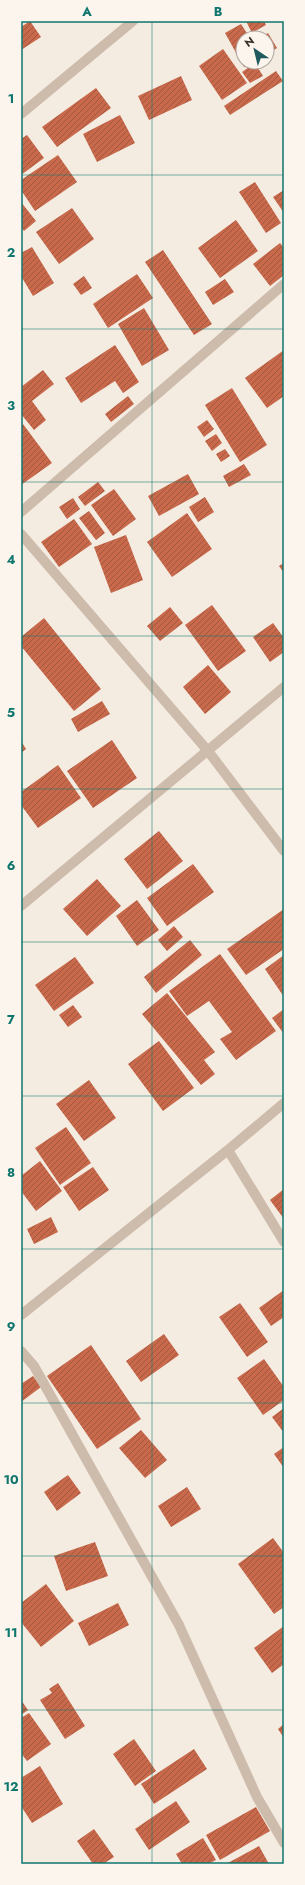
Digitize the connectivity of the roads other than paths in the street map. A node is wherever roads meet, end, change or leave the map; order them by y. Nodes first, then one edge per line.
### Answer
1 (133, 21) edge
2 (21, 114) edge
3 (284, 284) edge
4 (21, 512) edge
5 (21, 534) edge
6 (284, 687) edge
7 (208, 751) junction
8 (284, 851) edge
9 (21, 906) edge
10 (284, 1103) edge
11 (228, 1150) junction
12 (284, 1242) edge
13 (21, 1315) edge
14 (21, 1351) edge
15 (284, 1843) edge

1 - 2 street
3 - 4 street
5 - 7 street
6 - 7 street
7 - 8 street
7 - 9 street
10 - 11 street
11 - 12 street
11 - 13 street
14 - 15 street

